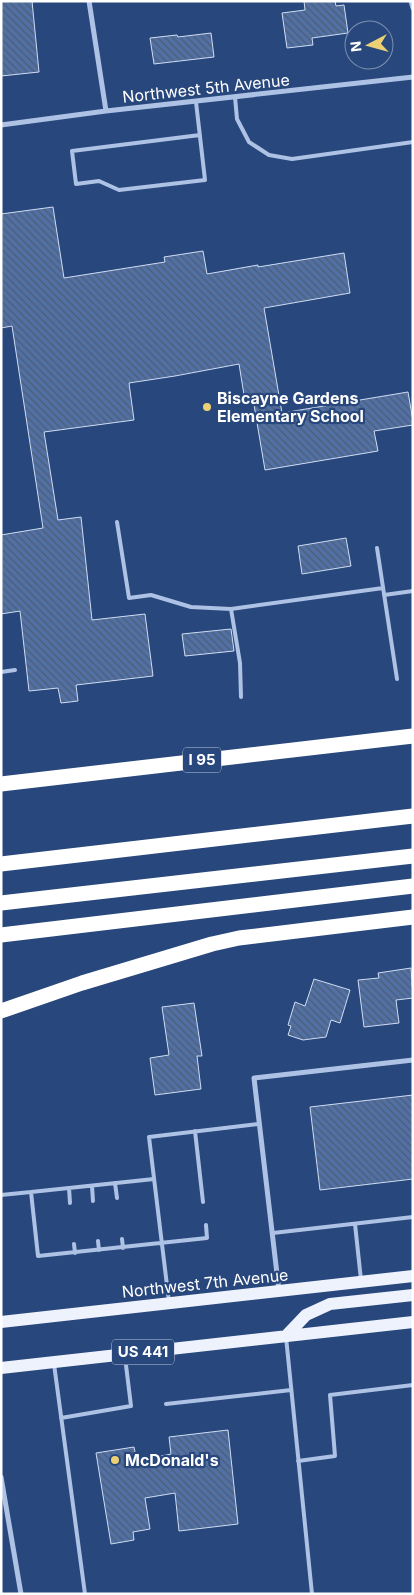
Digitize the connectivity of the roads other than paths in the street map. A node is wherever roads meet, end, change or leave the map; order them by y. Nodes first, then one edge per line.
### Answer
1 (90, 1) edge
2 (412, 1) edge
3 (413, 8) edge
4 (413, 77) edge
5 (235, 97) junction
6 (196, 102) junction
7 (106, 111) junction
8 (1, 125) edge
9 (200, 135) junction
10 (413, 142) edge
11 (117, 522) dead end
12 (377, 548) dead end
13 (383, 588) junction
14 (413, 591) edge
15 (384, 595) junction
16 (231, 609) junction
17 (15, 670) dead end
18 (1, 672) edge
19 (397, 679) dead end
20 (240, 697) dead end
21 (413, 736) edge
22 (1, 784) edge
23 (413, 809) edge
24 (413, 816) edge
25 (1, 856) edge
26 (413, 856) edge
27 (1, 864) edge
28 (413, 886) edge
29 (1, 903) edge
30 (413, 917) edge
31 (1, 935) edge
32 (1, 1011) edge
33 (413, 1060) edge
34 (259, 1124) junction
35 (195, 1132) junction
36 (154, 1179) junction
37 (115, 1183) junction
38 (92, 1186) junction
39 (69, 1188) junction
40 (31, 1192) junction
41 (1, 1195) edge
42 (117, 1198) dead end
43 (94, 1201) dead end
44 (203, 1202) dead end
45 (70, 1203) dead end
46 (413, 1217) edge
47 (355, 1224) junction
48 (206, 1225) dead end
49 (273, 1233) junction
50 (122, 1239) dead end
51 (98, 1241) dead end
52 (74, 1244) dead end
53 (162, 1244) junction
54 (123, 1248) junction
55 (99, 1250) junction
56 (75, 1253) junction
57 (413, 1276) edge
58 (362, 1282) junction
59 (280, 1291) junction
60 (413, 1295) edge
61 (169, 1304) junction
62 (1, 1322) edge
63 (413, 1322) edge
64 (286, 1336) junction
65 (125, 1354) junction
66 (54, 1362) junction
67 (1, 1368) edge
68 (413, 1385) edge
69 (291, 1390) junction
70 (166, 1404) dead end
71 (61, 1418) junction
72 (298, 1461) junction
73 (1, 1477) edge
74 (21, 1594) edge
75 (85, 1594) edge
76 (312, 1594) edge

1 - 7 street
2 - 3 street
4 - 5 street, Northwest 5th Avenue
5 - 6 street, Northwest 5th Avenue
5 - 10 lane
6 - 7 street, Northwest 5th Avenue
6 - 9 lane
7 - 8 street, Northwest 5th Avenue
9 - 9 lane
11 - 16 lane
12 - 13 lane
13 - 15 lane
13 - 16 lane
14 - 15 lane
15 - 19 lane
16 - 20 lane
17 - 18 lane
21 - 22 highway, I 95
23 - 25 highway
24 - 27 highway
26 - 29 highway
28 - 31 highway
30 - 32 highway
33 - 34 street
34 - 35 lane
34 - 49 street
35 - 36 lane
35 - 44 lane
36 - 37 lane
36 - 53 lane
37 - 38 lane
37 - 42 lane
38 - 39 lane
38 - 43 lane
39 - 40 lane
39 - 45 lane
40 - 41 lane
40 - 56 lane
46 - 47 lane
47 - 49 lane
47 - 58 lane
48 - 53 lane
49 - 59 street
50 - 54 lane
51 - 55 lane
52 - 56 lane
53 - 54 lane
53 - 61 lane
54 - 55 lane
55 - 56 lane
57 - 58 main road, Northwest 7th Avenue
58 - 59 main road, Northwest 7th Avenue
59 - 61 main road, Northwest 7th Avenue
60 - 64 main road
61 - 62 main road, Northwest 7th Avenue
63 - 64 main road, US 441
64 - 65 main road, US 441
64 - 69 lane
65 - 66 main road, US 441
65 - 71 lane
66 - 67 main road, US 441
66 - 71 lane
68 - 72 lane
69 - 70 lane
69 - 72 lane
71 - 75 lane
72 - 76 lane
73 - 74 street

